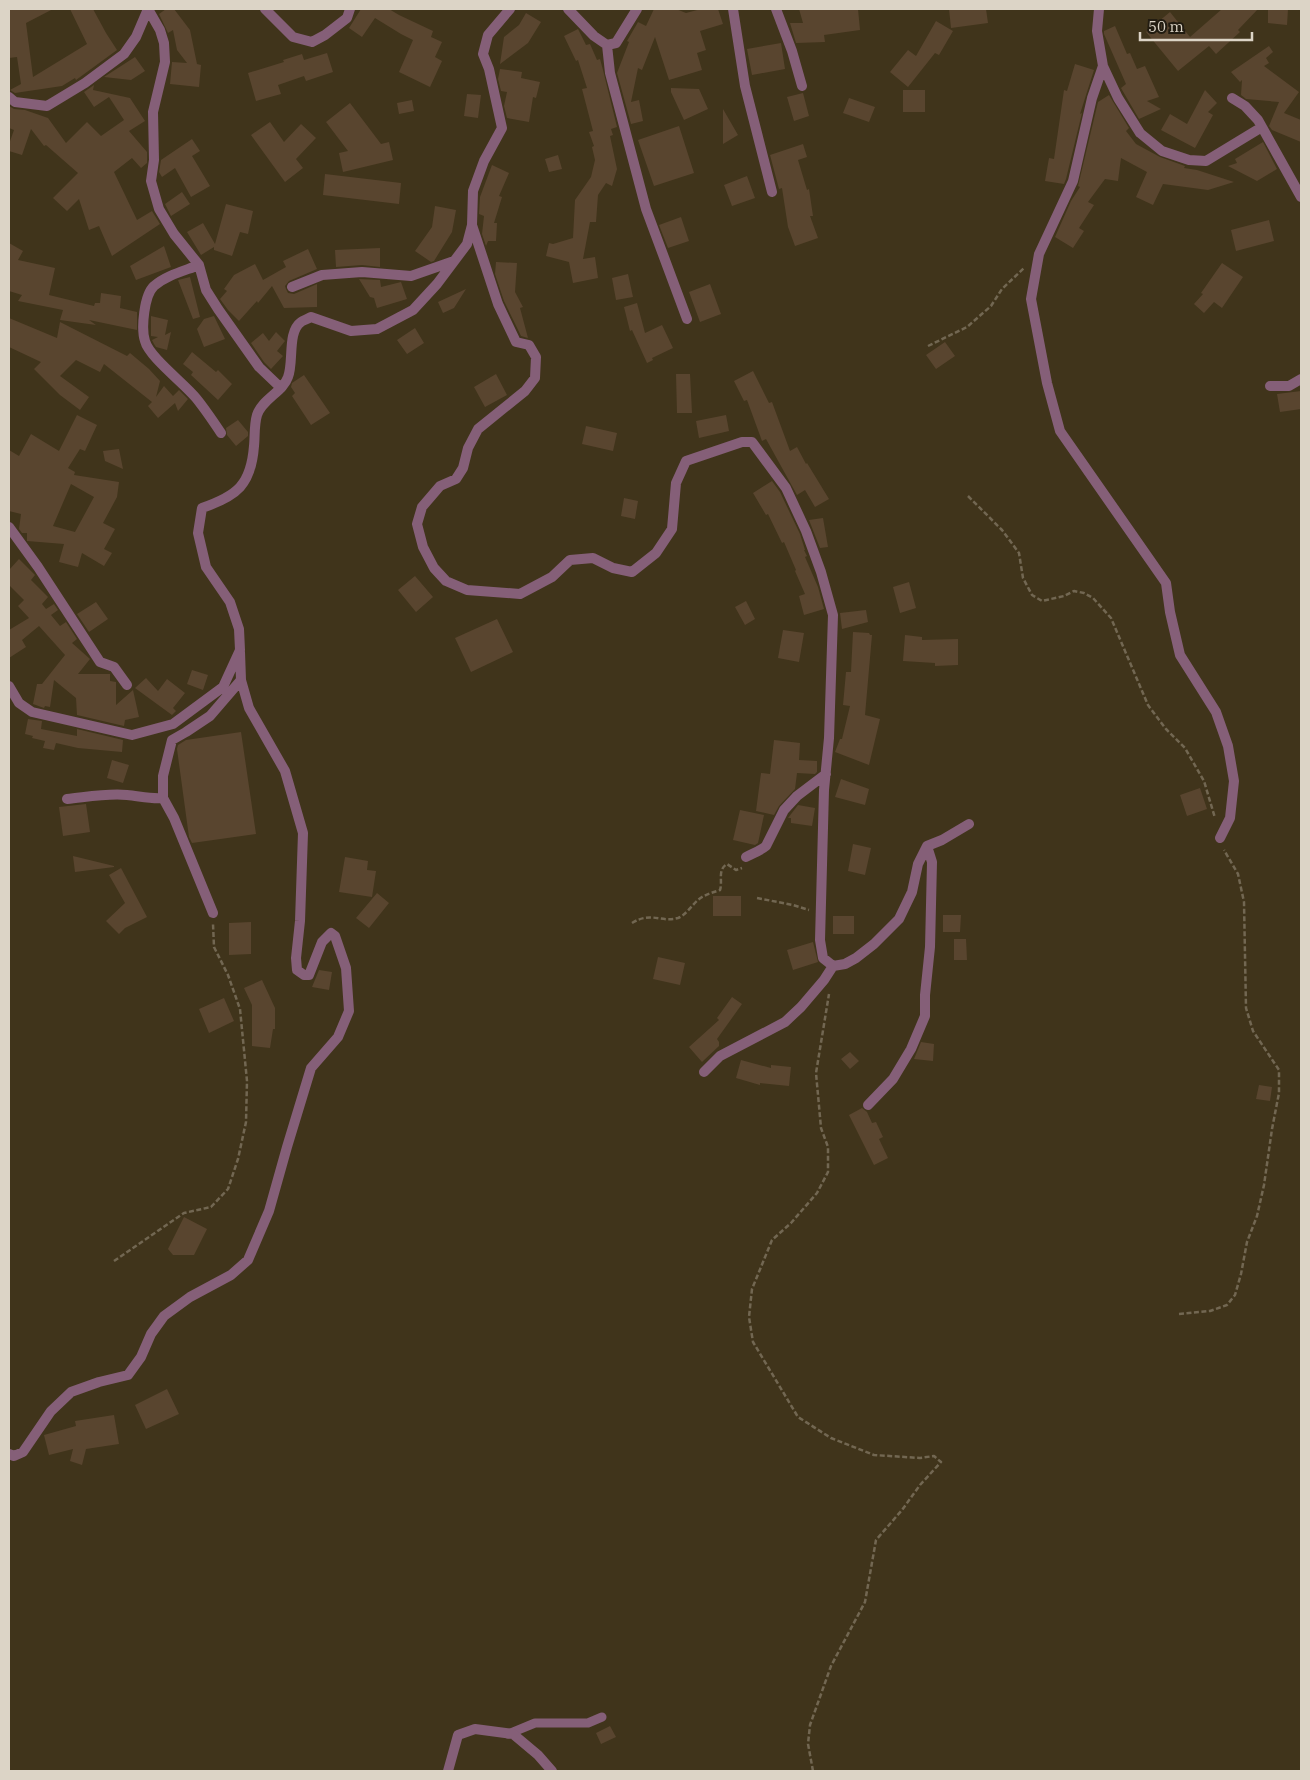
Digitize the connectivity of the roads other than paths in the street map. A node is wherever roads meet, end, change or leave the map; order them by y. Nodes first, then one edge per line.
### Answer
1 (148, 9) edge
2 (265, 9) edge
3 (350, 9) edge
4 (510, 9) edge
5 (568, 9) edge
6 (637, 9) edge
7 (733, 9) edge
8 (776, 9) edge
9 (1100, 9) edge
10 (608, 45) junction
11 (1103, 66) junction
12 (802, 86) dead end
13 (9, 97) edge
14 (1232, 98) dead end
15 (1262, 127) junction
16 (772, 192) dead end
17 (1301, 197) edge
18 (472, 225) junction
19 (454, 261) junction
20 (199, 265) junction
21 (292, 287) dead end
22 (687, 319) dead end
23 (1301, 379) edge
24 (1270, 386) dead end
25 (281, 388) junction
26 (220, 433) dead end
27 (9, 526) edge
28 (240, 650) junction
29 (241, 680) junction
30 (127, 685) dead end
31 (9, 686) edge
32 (826, 774) junction
33 (163, 798) junction
34 (67, 799) dead end
35 (969, 824) dead end
36 (1220, 838) road end
37 (927, 846) junction
38 (746, 857) road end
39 (213, 913) road end
40 (833, 966) junction
41 (704, 1072) dead end
42 (868, 1106) dead end
43 (9, 1454) edge
44 (602, 1717) dead end
45 (508, 1734) junction
46 (448, 1771) edge
47 (552, 1771) edge

1 - 13 street
1 - 20 street
2 - 3 street
4 - 18 street
5 - 10 street
6 - 10 street
7 - 16 street
8 - 12 street
9 - 11 street
10 - 22 street
11 - 15 street
11 - 36 street
14 - 15 street
15 - 17 street
18 - 19 street
18 - 32 street
19 - 21 street
19 - 25 street
20 - 25 street
20 - 26 street
23 - 24 street
25 - 28 street
27 - 30 street
28 - 29 street
28 - 31 street
29 - 33 street
29 - 43 street
32 - 38 street
32 - 40 street
33 - 34 street
33 - 39 street
35 - 37 street
37 - 40 street
37 - 42 street
40 - 41 street
44 - 45 lane
45 - 46 street
45 - 47 street

